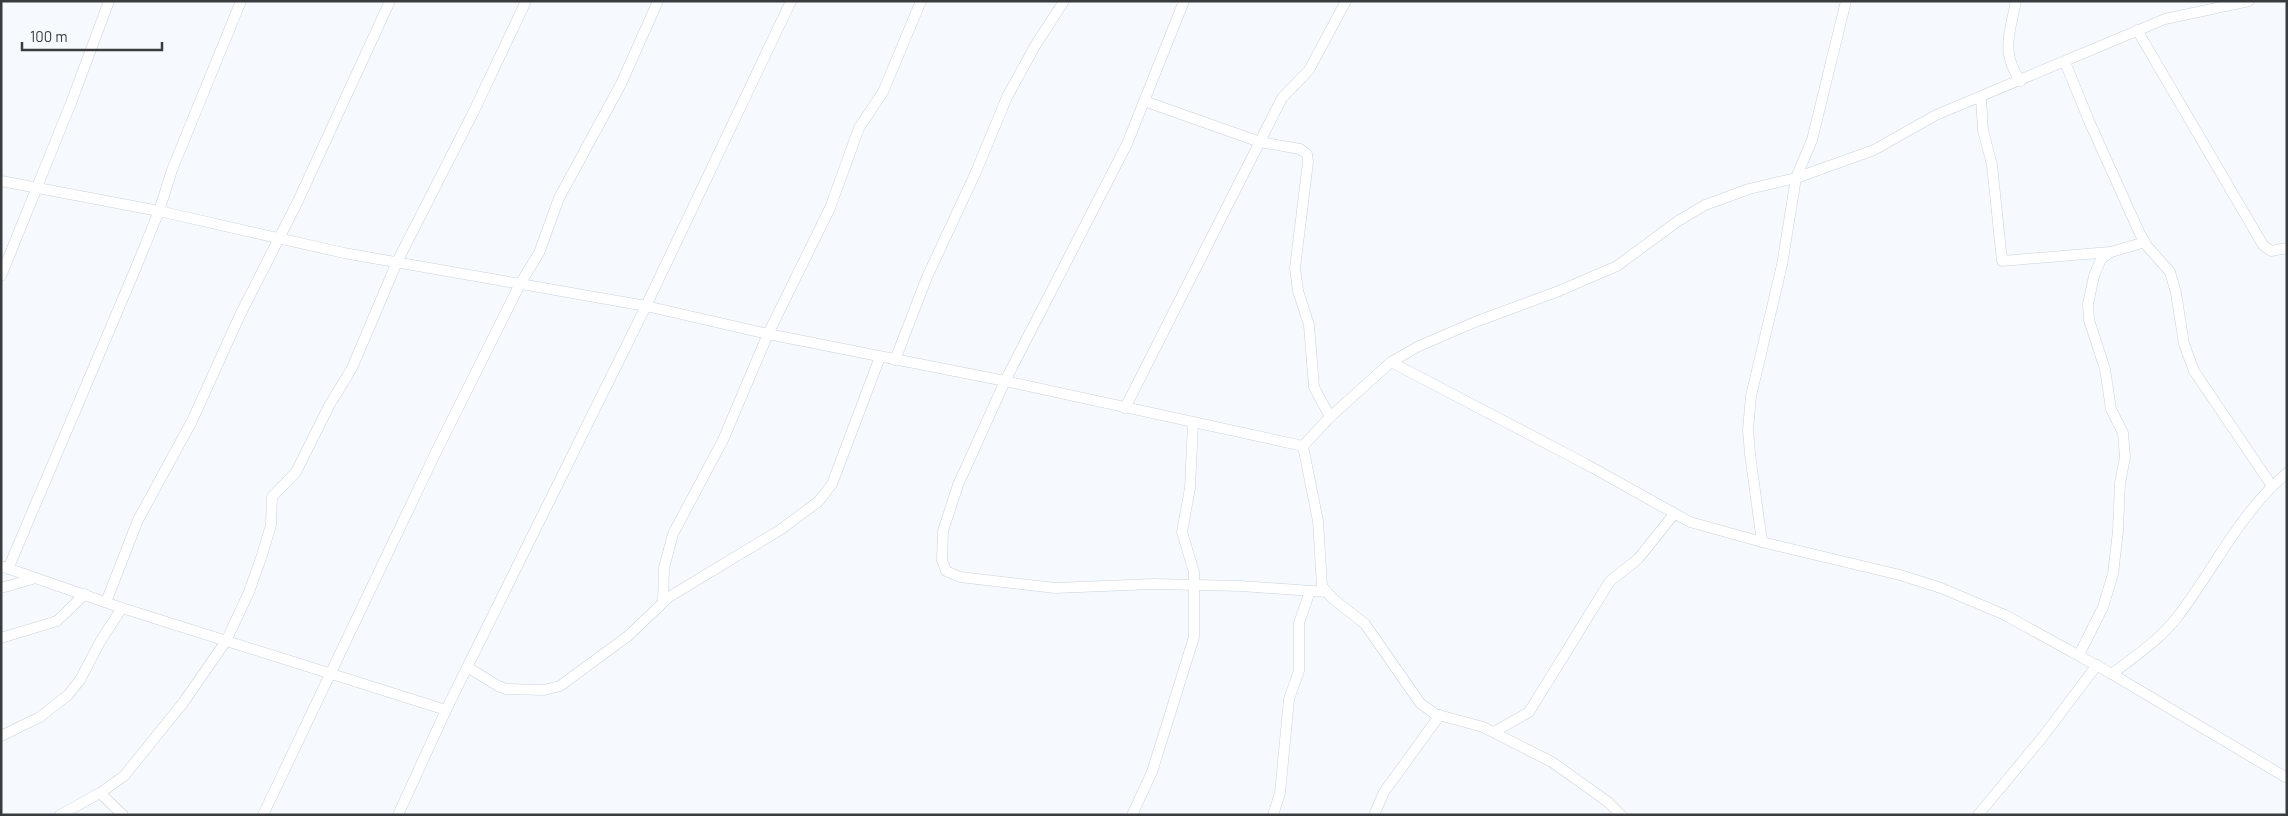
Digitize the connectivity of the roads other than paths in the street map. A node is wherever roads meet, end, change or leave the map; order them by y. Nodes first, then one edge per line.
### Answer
1 (109, 1) edge
2 (241, 1) edge
3 (390, 1) edge
4 (526, 1) edge
5 (658, 1) edge
6 (791, 1) edge
7 (921, 1) edge
8 (1064, 1) edge
9 (1184, 1) edge
10 (1346, 1) edge
11 (1846, 1) edge
12 (2016, 1) edge
13 (2249, 1) edge
14 (2137, 30) junction
15 (2065, 62) junction
16 (2021, 81) junction
17 (1981, 98) junction
18 (1144, 101) junction
19 (1260, 142) junction
20 (1796, 178) junction
21 (1, 181) edge
22 (37, 188) junction
23 (159, 211) junction
24 (280, 238) junction
25 (2145, 242) junction
26 (2287, 248) edge
27 (2111, 252) junction
28 (397, 262) junction
29 (1, 276) edge
30 (520, 284) junction
31 (646, 306) junction
32 (768, 334) junction
33 (880, 357) junction
34 (895, 360) junction
35 (1391, 362) junction
36 (1005, 381) junction
37 (1125, 408) junction
38 (1330, 418) junction
39 (1193, 423) junction
40 (1303, 446) junction
41 (2287, 474) edge
42 (2272, 486) junction
43 (1674, 514) junction
44 (1762, 542) junction
45 (5, 568) edge
46 (36, 578) junction
47 (1195, 585) junction
48 (1, 588) edge
49 (1310, 591) junction
50 (1326, 592) junction
51 (85, 594) junction
52 (106, 602) junction
53 (662, 602) junction
54 (122, 608) junction
55 (1, 638) edge
56 (226, 641) junction
57 (2079, 655) junction
58 (2096, 665) junction
59 (468, 668) junction
60 (330, 673) junction
61 (2112, 674) junction
62 (446, 710) junction
63 (1440, 715) junction
64 (1494, 732) junction
65 (1, 736) edge
66 (2287, 778) edge
67 (100, 793) junction
68 (60, 815) edge
69 (123, 815) edge
70 (263, 815) edge
71 (398, 815) edge
72 (1132, 815) edge
73 (1273, 815) edge
74 (1374, 815) edge
75 (1621, 815) edge
76 (1978, 815) edge

1 - 22 street
2 - 23 street
3 - 24 street
4 - 28 street
5 - 30 street
6 - 31 street
7 - 32 street
8 - 34 street
9 - 18 street
10 - 19 street
11 - 20 street
12 - 16 street
13 - 14 street
14 - 15 street
14 - 26 street
15 - 16 street
15 - 25 street
16 - 17 street
17 - 20 street
17 - 27 street
18 - 19 street
18 - 36 street
19 - 37 street
19 - 38 street
20 - 35 street
20 - 44 street
21 - 22 street
22 - 23 street
22 - 29 street
23 - 24 street
23 - 45 street
24 - 28 street
24 - 52 street
25 - 27 street
25 - 42 street
27 - 57 street
28 - 30 street
28 - 56 street
30 - 31 street
30 - 60 street
31 - 32 street
31 - 59 street
32 - 33 street
32 - 53 street
33 - 34 street
33 - 53 street
34 - 36 street
35 - 38 street
35 - 43 street
36 - 37 street
36 - 47 street
37 - 39 street
38 - 40 street
39 - 40 street
39 - 47 street
40 - 50 street
41 - 42 street
42 - 61 street
43 - 44 street
43 - 64 street
44 - 57 street
45 - 46 street
46 - 48 street
46 - 51 street
47 - 49 street
47 - 72 street
49 - 50 street
49 - 73 street
50 - 63 street
51 - 52 street
51 - 55 street
52 - 54 street
53 - 59 street
54 - 56 street
54 - 65 street
56 - 60 street
56 - 67 street
57 - 58 street
58 - 61 street
58 - 76 street
59 - 62 street
60 - 62 street
60 - 70 street
61 - 66 street
62 - 71 street
63 - 64 street
63 - 74 street
64 - 75 street
67 - 68 street
67 - 69 street

